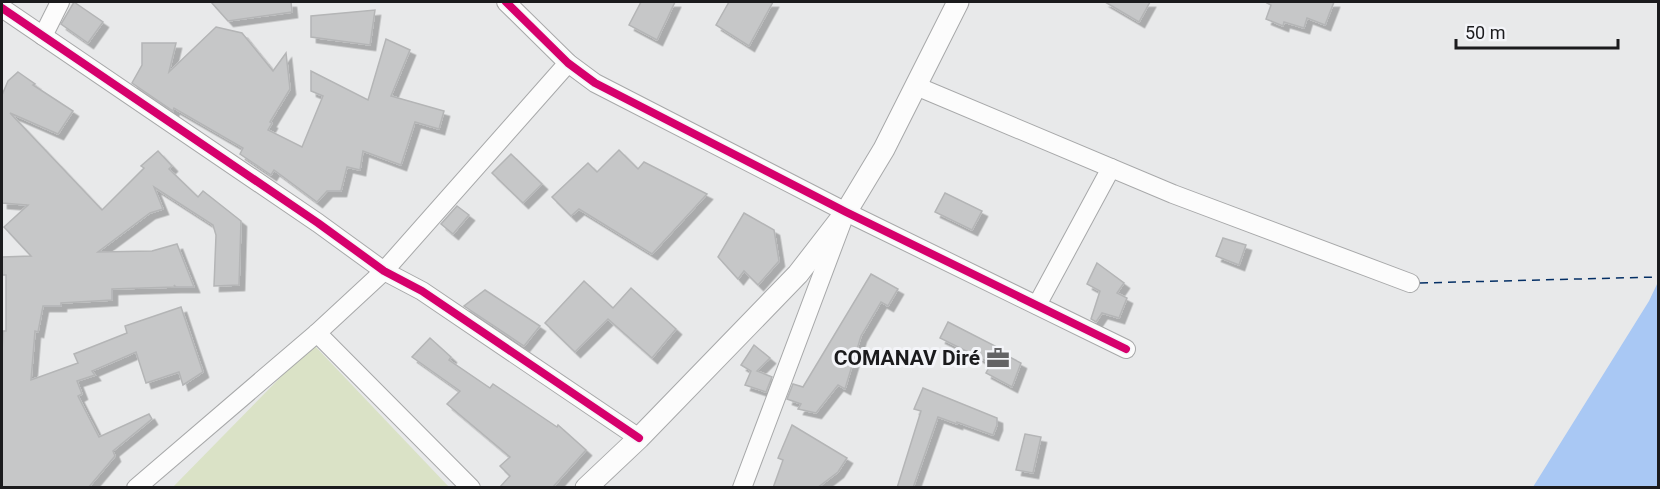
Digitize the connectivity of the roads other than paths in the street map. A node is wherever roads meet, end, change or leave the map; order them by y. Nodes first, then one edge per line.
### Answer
1 (60, 2) edge
2 (506, 2) edge
3 (958, 2) edge
4 (2, 8) edge
5 (43, 36) junction
6 (568, 63) junction
7 (916, 86) junction
8 (1111, 168) junction
9 (846, 212) junction
10 (384, 271) junction
11 (1410, 283) dead end
12 (1036, 305) junction
13 (317, 333) junction
14 (1126, 349) dead end
15 (639, 438) junction
16 (136, 488) edge
17 (471, 488) edge
18 (586, 488) edge
19 (742, 488) edge

1 - 5 street
2 - 6 street
3 - 7 street
4 - 5 street
5 - 10 street
6 - 9 street
6 - 10 street
7 - 8 street
7 - 9 street
8 - 11 street
8 - 12 street
9 - 12 street
9 - 15 street
9 - 19 street
10 - 13 street
10 - 15 street
12 - 14 street
13 - 16 street
13 - 17 street
15 - 18 street

